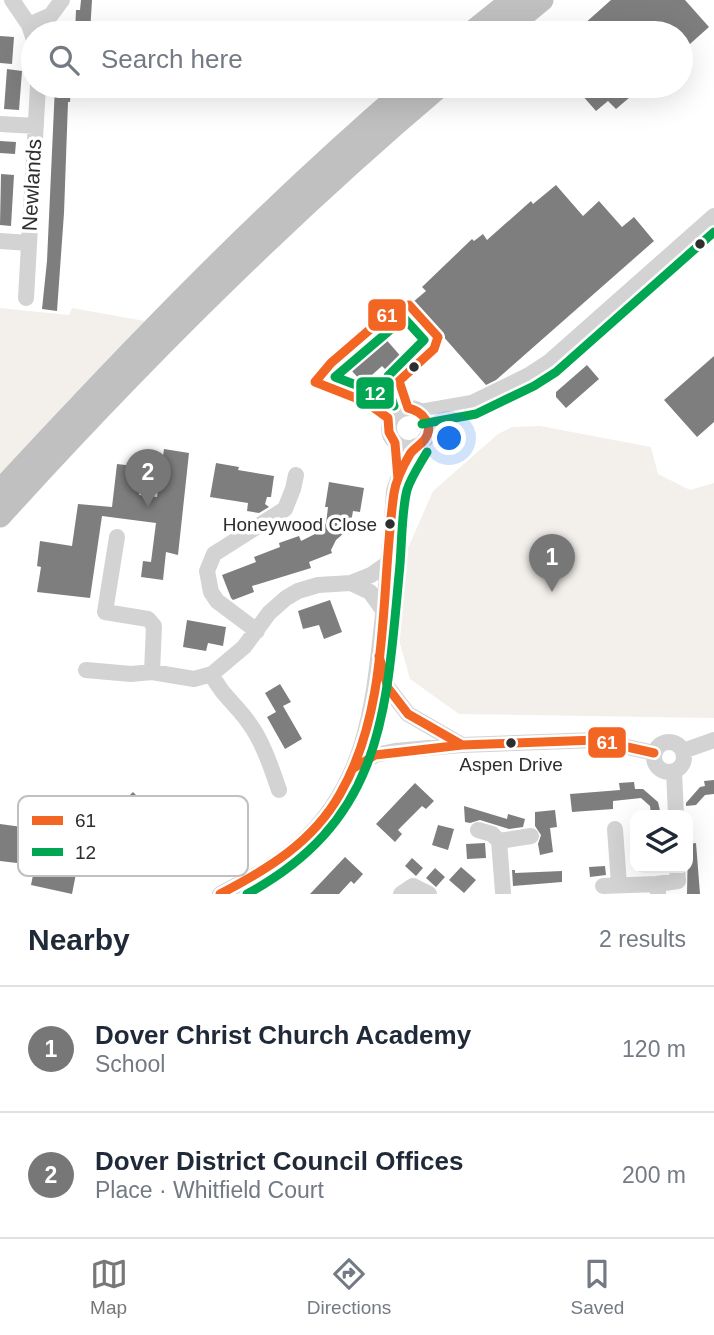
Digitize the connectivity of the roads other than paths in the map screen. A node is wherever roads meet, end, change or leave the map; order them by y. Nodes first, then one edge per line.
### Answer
1 (12, 0) edge
2 (62, 0) edge
3 (512, 0) edge
4 (542, 0) edge
5 (25, 21) edge
6 (44, 21) edge
7 (486, 21) edge
8 (517, 21) edge
9 (37, 98) edge
10 (397, 98) edge
11 (426, 98) edge
12 (0, 124) edge
13 (36, 126) junction
14 (714, 216) edge
15 (0, 241) edge
16 (29, 243) junction
17 (26, 298) dead end
18 (472, 403) junction
19 (420, 412) junction
20 (395, 443) junction
21 (421, 443) junction
22 (296, 475) dead end
23 (398, 479) junction
24 (0, 491) edge
25 (0, 516) edge
26 (117, 537) dead end
27 (388, 563) junction
28 (351, 583) junction
29 (383, 610) junction
30 (257, 631) junction
31 (379, 656) junction
32 (86, 670) dead end
33 (152, 672) junction
34 (212, 674) junction
35 (714, 740) edge
36 (462, 745) junction
37 (683, 751) junction
38 (654, 752) junction
39 (354, 768) junction
40 (674, 771) junction
41 (279, 790) dead end
42 (676, 810) edge
43 (615, 829) dead end
44 (478, 830) dead end
45 (531, 836) dead end
46 (499, 841) junction
47 (677, 873) edge
48 (257, 875) junction
49 (657, 889) edge
50 (502, 893) edge
51 (220, 894) edge
52 (241, 894) edge
53 (401, 894) edge
54 (429, 894) edge

1 - 5 street
2 - 6 street
3 - 7 highway
4 - 8 highway
9 - 13 street, Newlands
10 - 24 highway
11 - 25 highway
12 - 13 street, Newlands
13 - 16 street, Newlands
14 - 18 street
15 - 16 street, Newlands
16 - 17 street, Newlands
18 - 19 street
18 - 21 street
19 - 20 street
19 - 21 street
20 - 21 street
20 - 23 street
21 - 23 street
22 - 30 street
23 - 27 street
26 - 33 street
27 - 28 street
27 - 29 street
28 - 29 street
28 - 30 street
29 - 31 street
30 - 34 street
31 - 36 street
31 - 39 street
32 - 33 street
33 - 34 street
34 - 41 street
35 - 37 street
36 - 38 street
36 - 39 street
37 - 38 street
37 - 40 street
38 - 40 street
39 - 48 street
40 - 42 street
43 - 49 street
44 - 46 street
45 - 46 street
46 - 50 street
47 - 49 street
48 - 51 street
48 - 52 street
53 - 54 street

